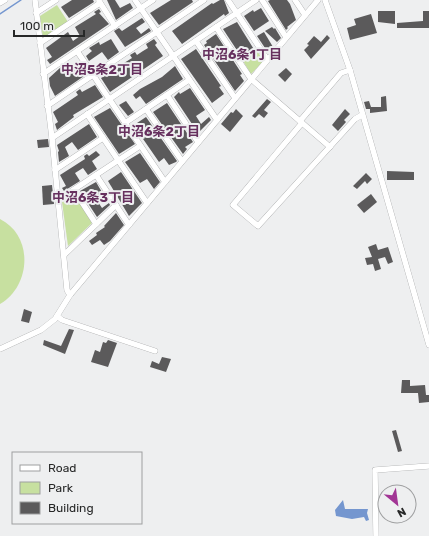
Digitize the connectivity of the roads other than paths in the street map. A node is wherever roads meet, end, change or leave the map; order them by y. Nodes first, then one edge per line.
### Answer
1 (5, 0) edge
2 (35, 0) edge
3 (56, 0) edge
4 (135, 0) edge
5 (153, 0) edge
6 (204, 0) edge
7 (228, 0) edge
8 (256, 0) edge
9 (262, 0) edge
10 (295, 0) edge
11 (318, 0) edge
12 (325, 0) edge
13 (99, 2) edge
14 (0, 3) edge
15 (141, 8) junction
16 (36, 13) junction
17 (237, 13) junction
18 (305, 15) junction
19 (115, 26) junction
20 (216, 27) junction
21 (157, 32) junction
22 (286, 37) junction
23 (196, 41) junction
24 (40, 43) junction
25 (77, 51) junction
26 (173, 56) junction
27 (268, 59) junction
28 (350, 70) junction
29 (44, 74) junction
30 (93, 75) junction
31 (251, 79) junction
32 (189, 80) junction
33 (167, 95) junction
34 (235, 98) junction
35 (110, 99) junction
36 (47, 106) junction
37 (146, 109) junction
38 (87, 114) junction
39 (362, 115) junction
40 (217, 120) junction
41 (301, 122) junction
42 (125, 123) junction
43 (52, 138) junction
44 (103, 138) junction
45 (198, 142) junction
46 (140, 146) junction
47 (330, 147) junction
48 (118, 160) junction
49 (182, 161) junction
50 (55, 170) junction
51 (96, 175) junction
52 (165, 182) junction
53 (74, 190) junction
54 (58, 200) junction
55 (148, 203) junction
56 (116, 205) junction
57 (96, 224) junction
58 (129, 225) junction
59 (64, 255) junction
60 (70, 295) junction
61 (56, 316) junction
62 (429, 345) edge
63 (0, 349) edge
64 (155, 351) dead end
65 (429, 466) edge
66 (376, 536) edge

1 - 14 street
2 - 16 street
3 - 16 street
4 - 15 street
5 - 15 street
6 - 21 street
7 - 17 street
8 - 17 street
9 - 22 street
10 - 18 street
11 - 18 street
12 - 28 street
13 - 19 street
13 - 24 street
15 - 19 street
15 - 21 street
16 - 24 street
17 - 20 street
17 - 27 street
18 - 22 street
19 - 25 street
20 - 23 street
20 - 31 street
21 - 26 street
21 - 30 street
22 - 27 street
23 - 26 street
23 - 34 street
24 - 29 street
25 - 29 street
25 - 30 street
26 - 32 street
26 - 35 street
27 - 31 street
28 - 39 street
28 - 41 street
29 - 36 street
30 - 35 street
30 - 36 street
31 - 34 street
31 - 41 street
32 - 33 street
32 - 40 street
33 - 37 street
33 - 45 street
34 - 40 street
35 - 38 street
35 - 42 street
36 - 43 street
37 - 42 street
37 - 49 street
38 - 43 street
38 - 44 street
39 - 47 street
39 - 62 street
40 - 45 street
41 - 47 street
41 - 47 street
42 - 46 street
43 - 50 street
44 - 48 street
44 - 50 street
45 - 49 street
46 - 48 street
46 - 52 street
48 - 51 street
48 - 55 street
49 - 52 street
50 - 54 street
51 - 53 street
51 - 56 street
52 - 55 street
53 - 54 street
53 - 57 street
54 - 59 street
55 - 58 street
56 - 57 street
56 - 58 street
57 - 59 street
58 - 60 street
59 - 60 street
60 - 61 street
61 - 63 street
61 - 64 street
65 - 66 street

